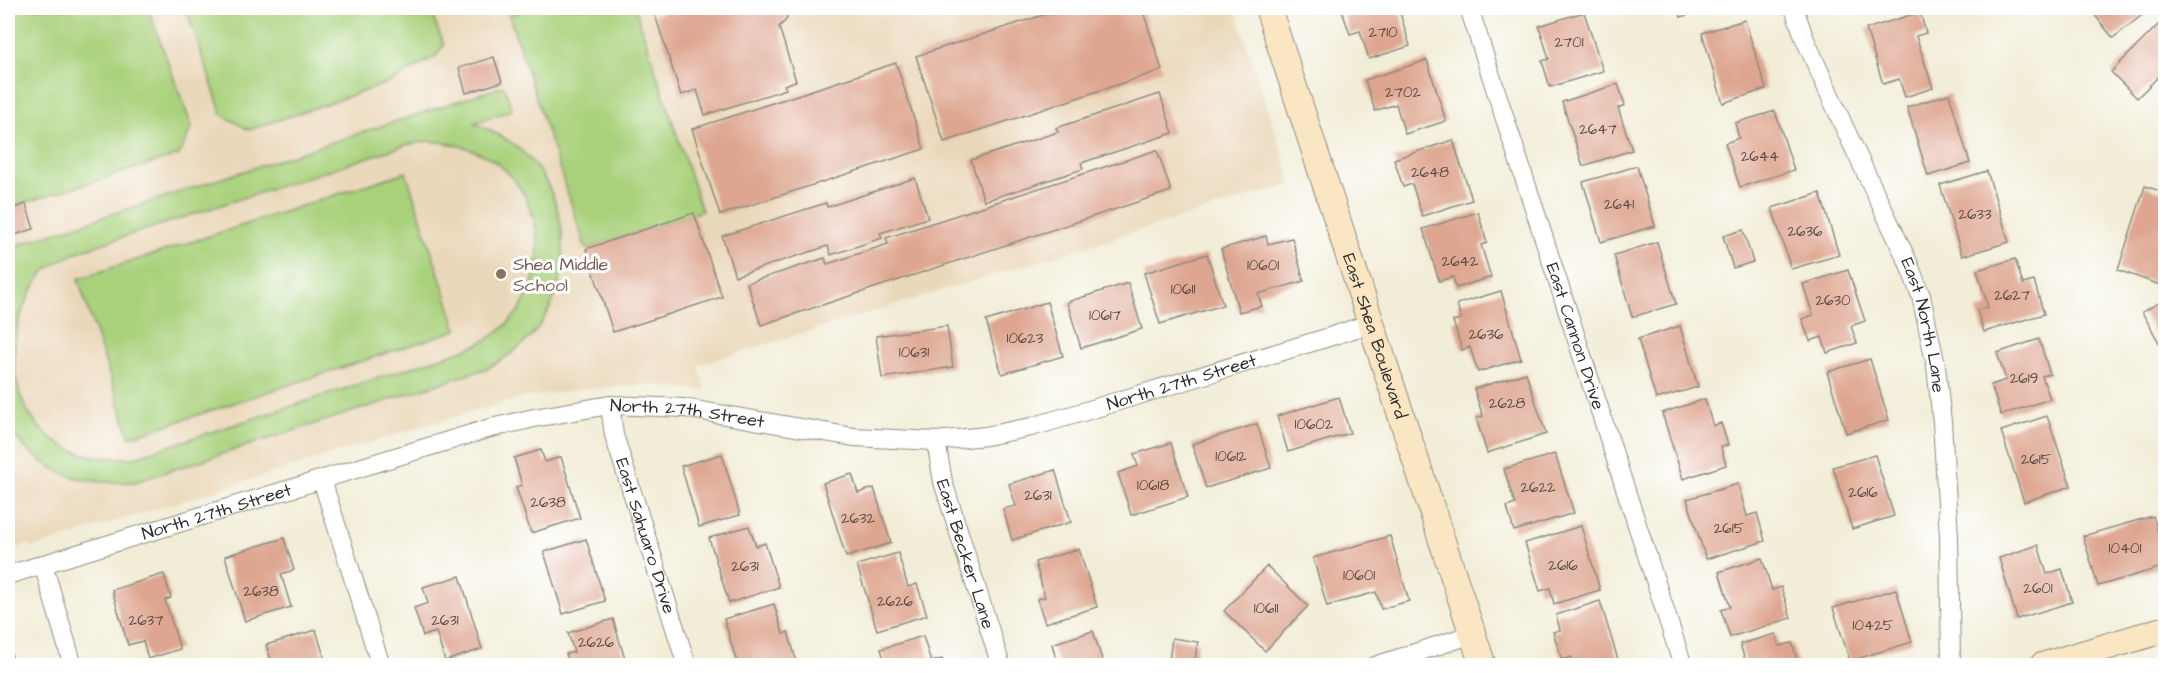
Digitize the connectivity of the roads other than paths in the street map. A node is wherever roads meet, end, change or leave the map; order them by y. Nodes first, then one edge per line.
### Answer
1 (1268, 8) edge
2 (1469, 8) edge
3 (1794, 8) edge
4 (1372, 322) junction
5 (610, 405) junction
6 (936, 441) junction
7 (322, 480) junction
8 (43, 564) junction
9 (8, 574) edge
10 (2166, 629) edge
11 (1473, 634) junction
12 (73, 666) edge
13 (381, 666) edge
14 (687, 666) edge
15 (1001, 666) edge
16 (1375, 666) edge
17 (1483, 666) edge
18 (1683, 666) edge
19 (1951, 666) edge
20 (2042, 666) edge

1 - 4 street, East Shea Boulevard
2 - 18 street, East Cannon Drive
3 - 19 street, East North Lane
4 - 6 street, North 27th Street
4 - 11 street, East Shea Boulevard
5 - 6 street, North 27th Street
5 - 7 street, North 27th Street
5 - 14 street, East Sahuaro Drive
6 - 15 street, East Becker Lane
7 - 8 street, North 27th Street
7 - 13 street
8 - 9 street, North 27th Street
8 - 12 street
10 - 20 street
11 - 16 street
11 - 17 street, East Shea Boulevard

